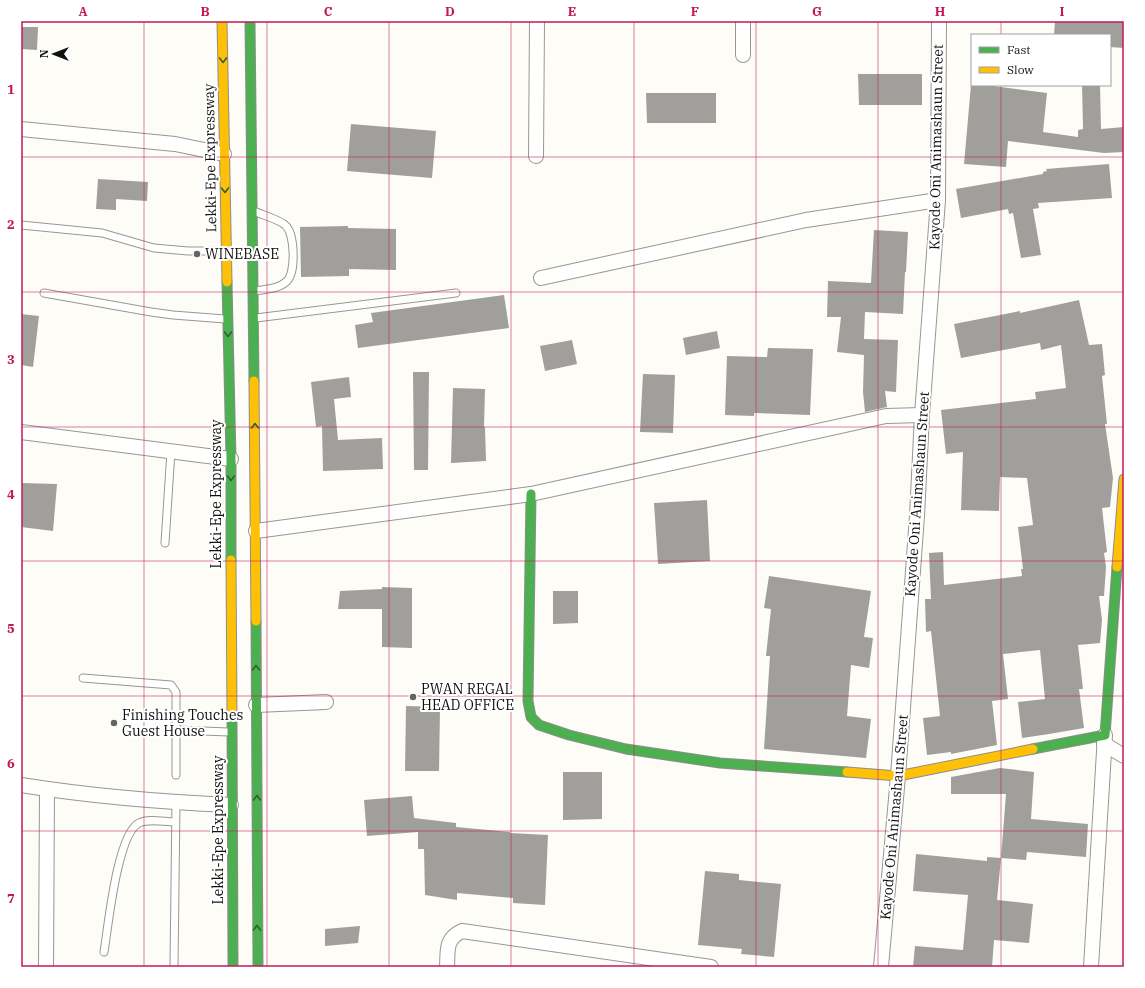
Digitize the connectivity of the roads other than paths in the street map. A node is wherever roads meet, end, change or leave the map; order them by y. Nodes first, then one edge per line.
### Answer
1 (222, 21) edge
2 (250, 21) edge
3 (537, 21) edge
4 (743, 21) edge
5 (939, 21) edge
6 (743, 55) dead end
7 (21, 129) edge
8 (224, 154) junction
9 (536, 156) dead end
10 (938, 200) junction
11 (252, 210) junction
12 (21, 225) edge
13 (226, 251) junction
14 (541, 278) dead end
15 (253, 292) junction
16 (44, 293) dead end
17 (456, 293) dead end
18 (228, 319) junction
19 (254, 319) junction
20 (922, 415) junction
21 (21, 432) edge
22 (170, 451) junction
23 (231, 459) junction
24 (1124, 479) edge
25 (531, 494) junction
26 (256, 531) junction
27 (165, 543) dead end
28 (83, 678) dead end
29 (326, 702) dead end
30 (256, 705) junction
31 (176, 730) junction
32 (231, 732) junction
33 (1105, 740) junction
34 (1124, 756) edge
35 (176, 775) dead end
36 (898, 776) junction
37 (21, 785) edge
38 (47, 789) junction
39 (176, 802) junction
40 (231, 805) junction
41 (175, 822) junction
42 (104, 952) dead end
43 (46, 967) edge
44 (174, 967) edge
45 (233, 967) edge
46 (258, 967) edge
47 (447, 967) edge
48 (711, 967) edge
49 (881, 967) edge
50 (1091, 967) edge

1 -> 8 main road, Lekki-Epe Expressway
2 - 11 main road
3 - 9 street
4 - 6 street
5 - 10 street, Kayode Oni Animashaun Street
7 - 8 street
8 -> 13 main road, Lekki-Epe Expressway
10 - 14 street
10 - 20 street, Kayode Oni Animashaun Street
11 - 15 main road
11 - 15 lane
12 - 13 lane
13 - 18 main road, Lekki-Epe Expressway
15 - 19 main road
16 - 18 lane
17 - 19 lane
18 -> 23 main road, Lekki-Epe Expressway
26 -> 19 main road
20 - 25 street
20 - 36 street, Kayode Oni Animashaun Street
21 - 22 street
22 - 23 street
22 - 27 lane
23 -> 32 main road, Lekki-Epe Expressway
24 - 33 main road
25 - 26 street
25 - 36 main road
30 -> 26 main road
28 - 31 lane
29 - 30 street
46 -> 30 main road
31 - 32 lane
31 - 35 lane
32 - 40 main road, Lekki-Epe Expressway
33 - 34 street
33 - 36 main road
33 - 50 street
36 - 49 street, Kayode Oni Animashaun Street
37 - 38 street
38 - 39 street
38 - 43 street
39 - 40 street
39 - 41 lane
40 - 45 main road, Lekki-Epe Expressway
41 - 42 lane
41 - 44 lane
47 - 48 street

